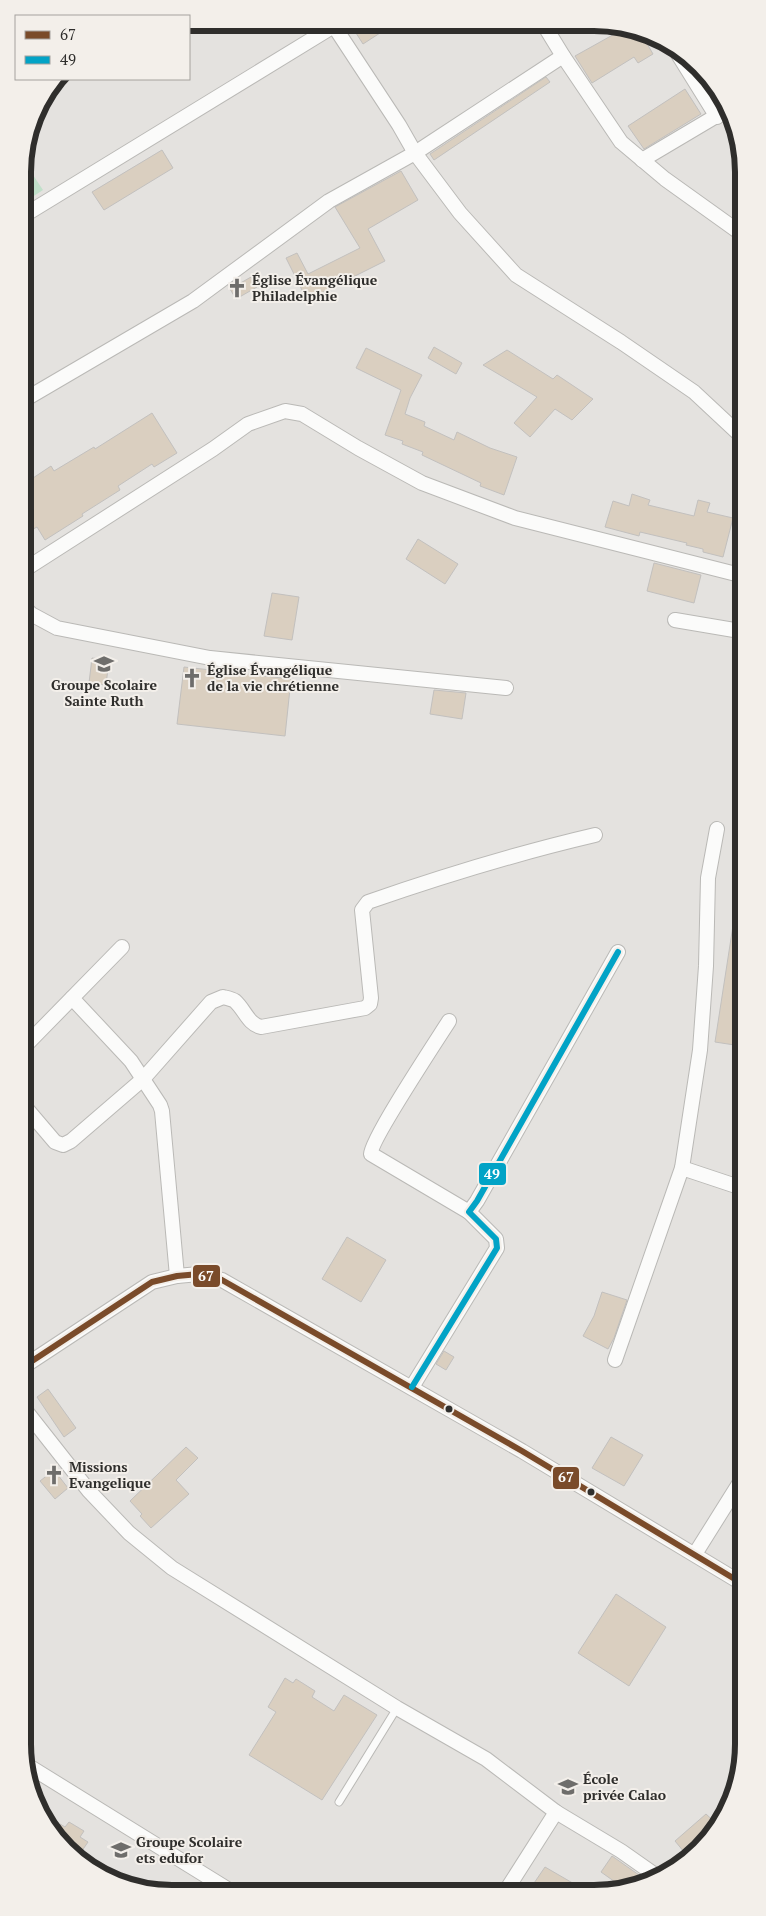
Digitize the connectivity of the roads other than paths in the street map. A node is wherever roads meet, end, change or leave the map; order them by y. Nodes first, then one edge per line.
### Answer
1 (323, 31) edge
2 (339, 31) edge
3 (548, 31) edge
4 (563, 56) junction
5 (687, 66) edge
6 (718, 107) edge
7 (722, 114) edge
8 (415, 153) junction
9 (642, 160) junction
10 (32, 210) edge
11 (735, 229) edge
12 (32, 395) edge
13 (735, 430) edge
14 (32, 565) edge
15 (735, 574) edge
16 (32, 614) edge
17 (675, 620) dead end
18 (735, 630) edge
19 (506, 688) dead end
20 (717, 829) dead end
21 (595, 835) dead end
22 (122, 947) dead end
23 (618, 952) dead end
24 (72, 998) junction
25 (449, 1021) dead end
26 (31, 1039) edge
27 (143, 1079) junction
28 (31, 1114) edge
29 (682, 1168) junction
30 (734, 1185) edge
31 (469, 1212) junction
32 (177, 1276) junction
33 (615, 1360) dead end
34 (31, 1362) edge
35 (412, 1387) junction
36 (31, 1418) edge
37 (734, 1491) edge
38 (695, 1554) junction
39 (734, 1578) edge
40 (396, 1708) junction
41 (34, 1769) edge
42 (339, 1802) dead end
43 (556, 1812) junction
44 (651, 1872) edge
45 (221, 1885) edge
46 (510, 1885) edge

1 - 10 street
2 - 8 street
3 - 4 street
4 - 8 street
4 - 9 street
5 - 6 street
7 - 9 street
8 - 12 street
8 - 13 street
9 - 11 street
14 - 15 street
16 - 19 street
17 - 18 street
20 - 29 street
21 - 27 street
22 - 24 street
23 - 31 street
24 - 26 street
24 - 27 street
25 - 31 street
27 - 28 street
27 - 32 street
29 - 30 street
29 - 33 street
31 - 35 street
32 - 34 street
32 - 35 street
35 - 38 street
36 - 40 street
37 - 38 street
38 - 39 street
40 - 42 lane
40 - 43 street
41 - 45 street
43 - 44 street
43 - 46 street

